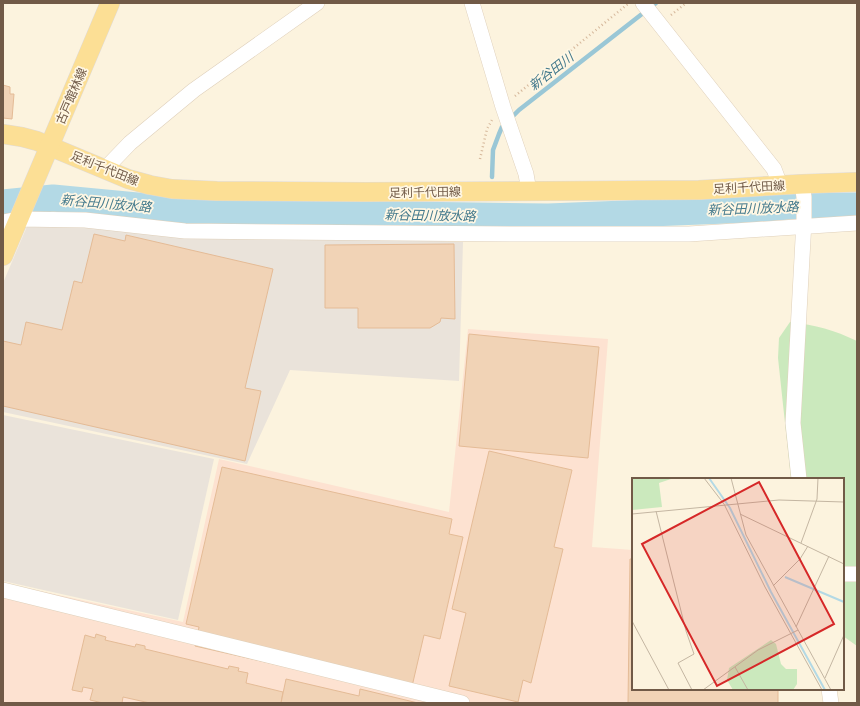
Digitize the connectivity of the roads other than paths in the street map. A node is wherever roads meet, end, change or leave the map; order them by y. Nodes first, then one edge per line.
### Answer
1 (110, 3) edge
2 (317, 3) edge
3 (472, 3) edge
4 (644, 3) edge
5 (3, 134) edge
6 (50, 146) junction
7 (105, 169) junction
8 (857, 182) edge
9 (780, 185) junction
10 (803, 190) junction
11 (529, 191) junction
12 (14, 218) edge
13 (857, 223) edge
14 (804, 224) junction
15 (3, 256) edge
16 (799, 478) edge
17 (844, 574) edge
18 (857, 574) edge
19 (3, 590) edge
20 (829, 690) edge
21 (462, 703) edge
22 (831, 703) edge

1 - 6 main road, 古戸館林線
2 - 7 street
3 - 11 street
4 - 9 street
5 - 6 main road, 足利千代田線
6 - 7 main road, 足利千代田線
6 - 12 main road, 古戸館林線
7 - 11 main road, 足利千代田線
8 - 10 main road, 足利千代田線
9 - 10 main road, 足利千代田線
9 - 11 main road, 足利千代田線
10 - 14 street
12 - 14 street
12 - 15 main road
13 - 14 street
14 - 16 street
17 - 18 street
19 - 21 street
20 - 22 street

